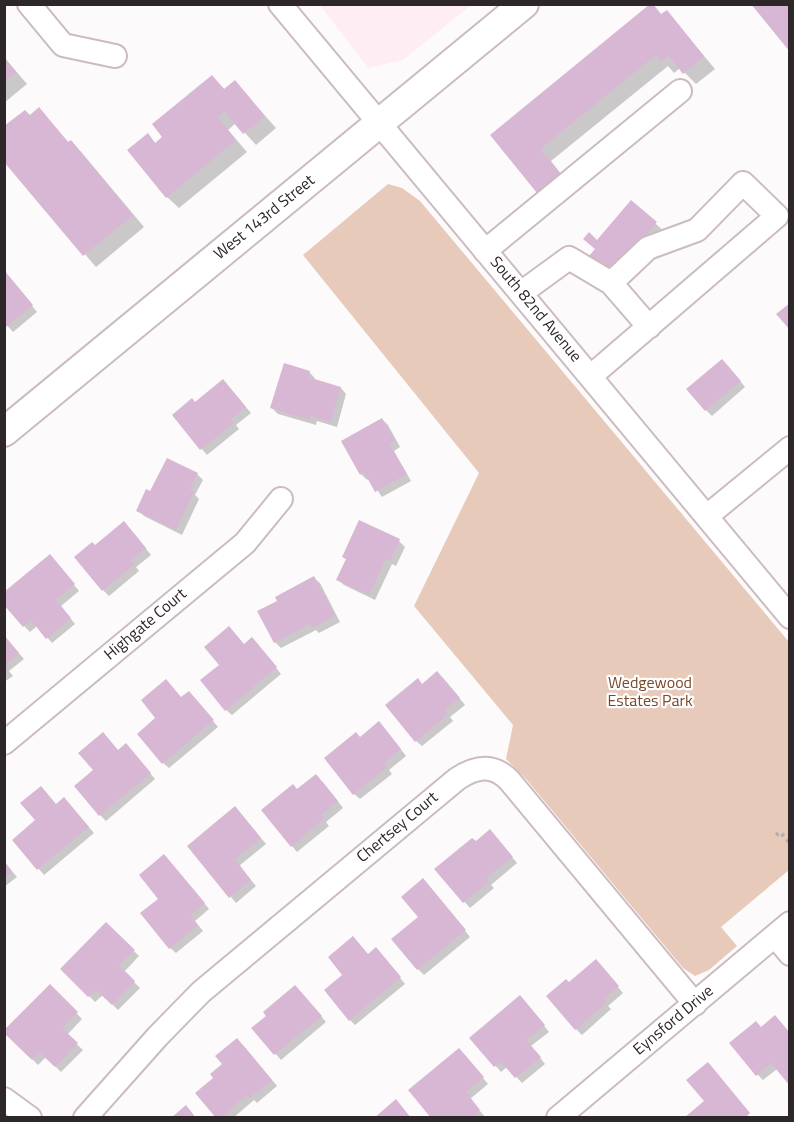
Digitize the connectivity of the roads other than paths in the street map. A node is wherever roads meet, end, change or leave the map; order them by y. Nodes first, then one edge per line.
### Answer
1 (29, 4) edge
2 (280, 4) edge
3 (524, 4) edge
4 (115, 56) dead end
5 (680, 91) dead end
6 (379, 124) junction
7 (485, 251) junction
8 (611, 284) junction
9 (521, 293) junction
10 (649, 327) junction
11 (591, 376) junction
12 (4, 432) edge
13 (789, 448) edge
14 (281, 499) dead end
15 (707, 516) junction
16 (789, 616) edge
17 (4, 743) edge
18 (782, 929) edge
19 (789, 954) edge
20 (695, 1004) junction
21 (4, 1099) edge
22 (30, 1118) edge
23 (85, 1118) edge
24 (558, 1118) edge

1 - 4 street
2 - 6 street, South 82nd Avenue
3 - 6 main road, West 143rd Street
5 - 7 street
6 - 7 street, South 82nd Avenue
6 - 12 main road, West 143rd Street
7 - 9 street, South 82nd Avenue
8 - 9 street
8 - 10 street
8 - 10 street
9 - 11 street, South 82nd Avenue
10 - 11 street
11 - 15 street, South 82nd Avenue
13 - 15 street
14 - 17 street, Highgate Court
15 - 16 street, South 82nd Avenue
18 - 19 street
18 - 20 street, Eynsford Drive
20 - 23 street, Chertsey Court
20 - 24 street, Eynsford Drive
21 - 22 street

